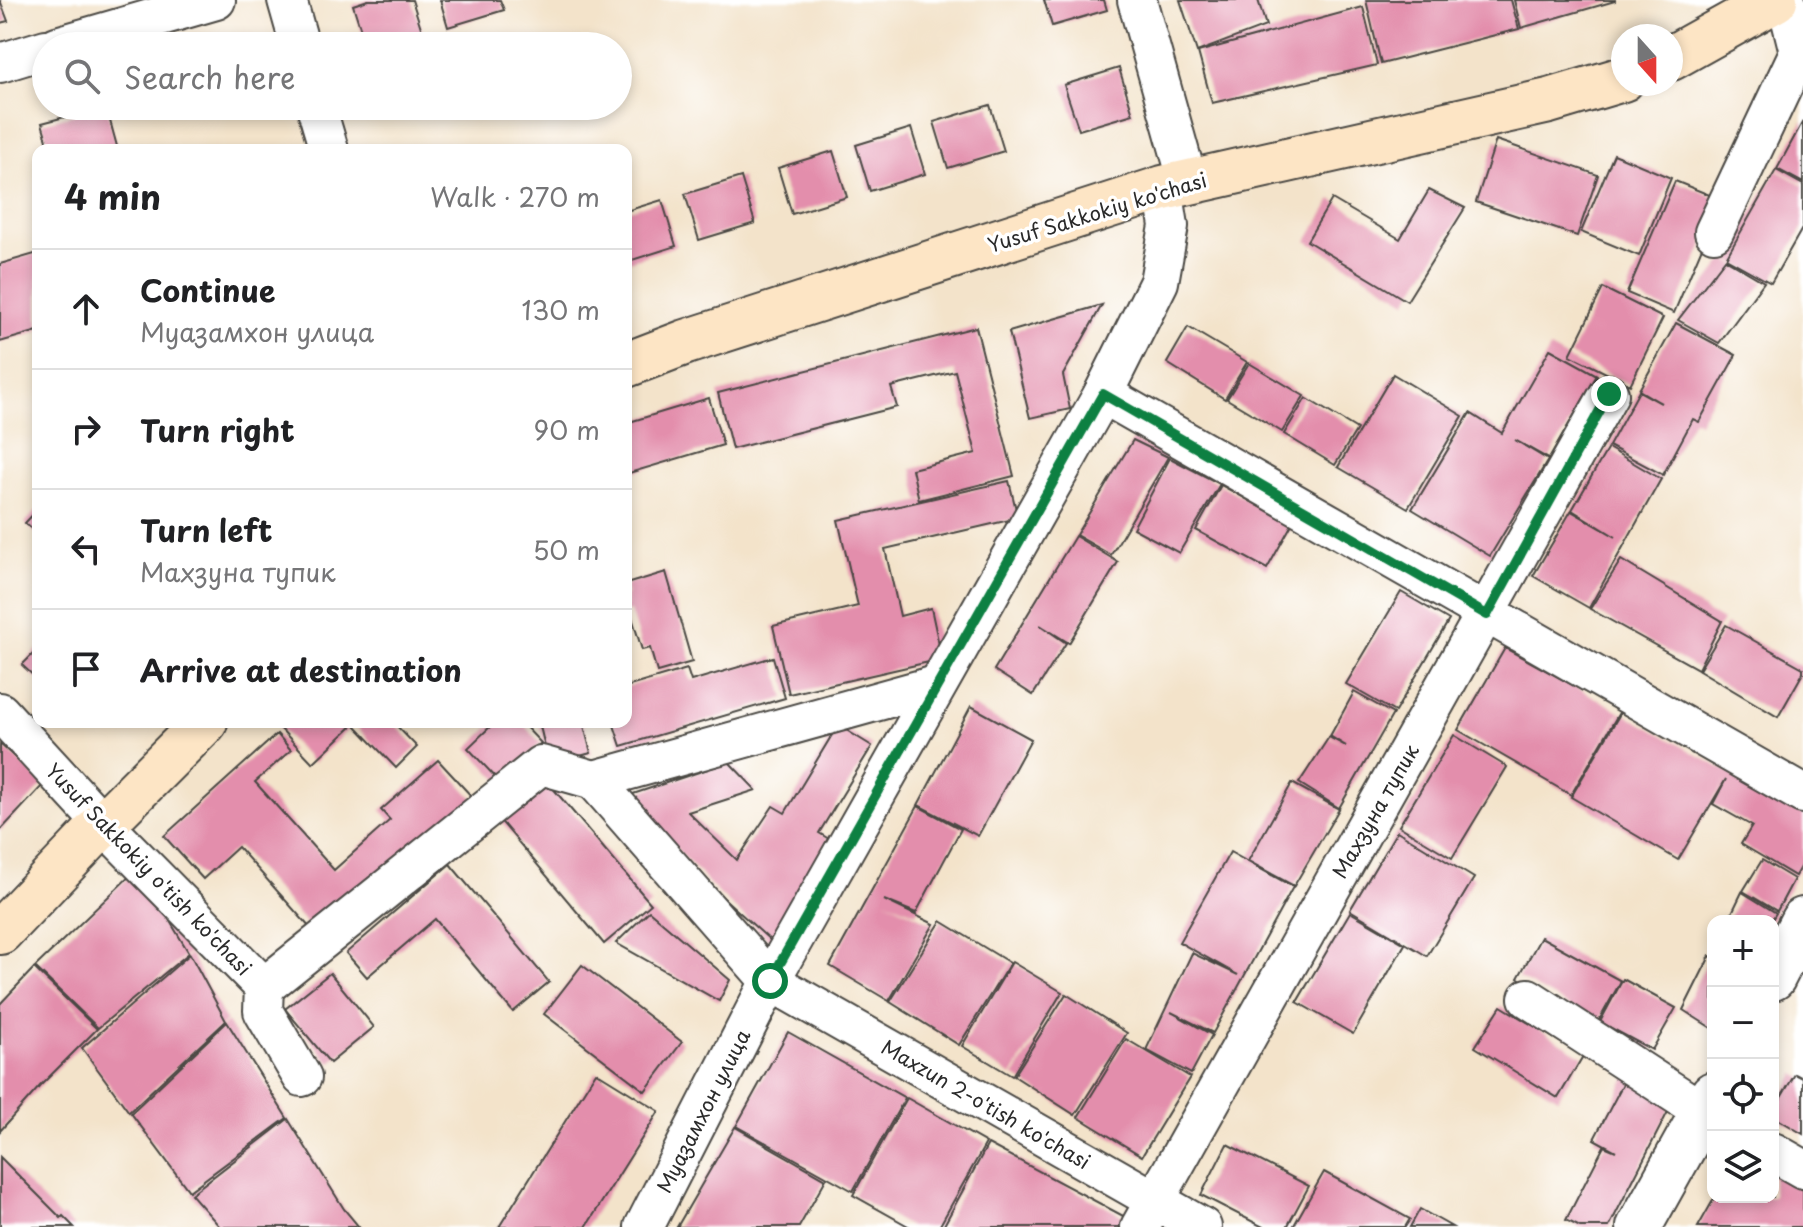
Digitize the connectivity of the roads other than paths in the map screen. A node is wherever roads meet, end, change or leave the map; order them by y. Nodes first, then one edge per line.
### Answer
1 (216, 0) edge
2 (287, 0) edge
3 (1137, 0) edge
4 (1775, 0) edge
5 (1786, 0) edge
6 (105, 32) edge
7 (296, 32) edge
8 (1683, 51) edge
9 (32, 53) edge
10 (0, 63) edge
11 (1611, 83) edge
12 (320, 120) edge
13 (327, 144) edge
14 (1176, 185) junction
15 (1714, 232) dead end
16 (632, 363) edge
17 (1103, 394) junction
18 (1609, 394) dead end
19 (1487, 615) junction
20 (936, 685) junction
21 (0, 712) edge
22 (199, 728) edge
23 (594, 780) junction
24 (1803, 794) edge
25 (103, 824) junction
26 (1803, 920) edge
27 (0, 932) edge
28 (1779, 966) edge
29 (770, 981) junction
30 (264, 987) junction
31 (1528, 998) dead end
32 (302, 1077) dead end
33 (1707, 1106) edge
34 (1707, 1113) edge
35 (1779, 1155) edge
36 (1803, 1169) edge
37 (1147, 1214) edge
38 (644, 1227) edge
39 (1202, 1227) edge
40 (1639, 1227) edge

1 - 6 street
2 - 7 street
3 - 14 street, Муазамхон улица
4 - 8 main road
5 - 15 street
9 - 10 street
11 - 14 main road, Yusuf Sakkokiy ko'chasi
12 - 13 street
14 - 16 main road, Yusuf Sakkokiy ko'chasi
14 - 17 street, Муазамхон улица
17 - 19 street
17 - 20 street, Муазамхон улица
18 - 19 street, Махзуна тупик
19 - 24 street
19 - 37 street, Махзуна тупик
20 - 23 street
20 - 29 street, Муазамхон улица
21 - 25 street, Yusuf Sakkokiy o'tish ko'chasi
22 - 25 main road
23 - 29 street, Maxzun 2-o'tish ko'chasi
23 - 30 street
25 - 27 main road
25 - 30 street, Yusuf Sakkokiy o'tish ko'chasi
26 - 28 street
29 - 37 street, Maxzun 2-o'tish ko'chasi
29 - 38 street, Муазамхон улица
30 - 32 street, Yusuf Sakkokiy o'tish ko'chasi
31 - 33 street
34 - 40 street
35 - 36 street
37 - 39 street, Maxzun 2-o'tish ko'chasi

